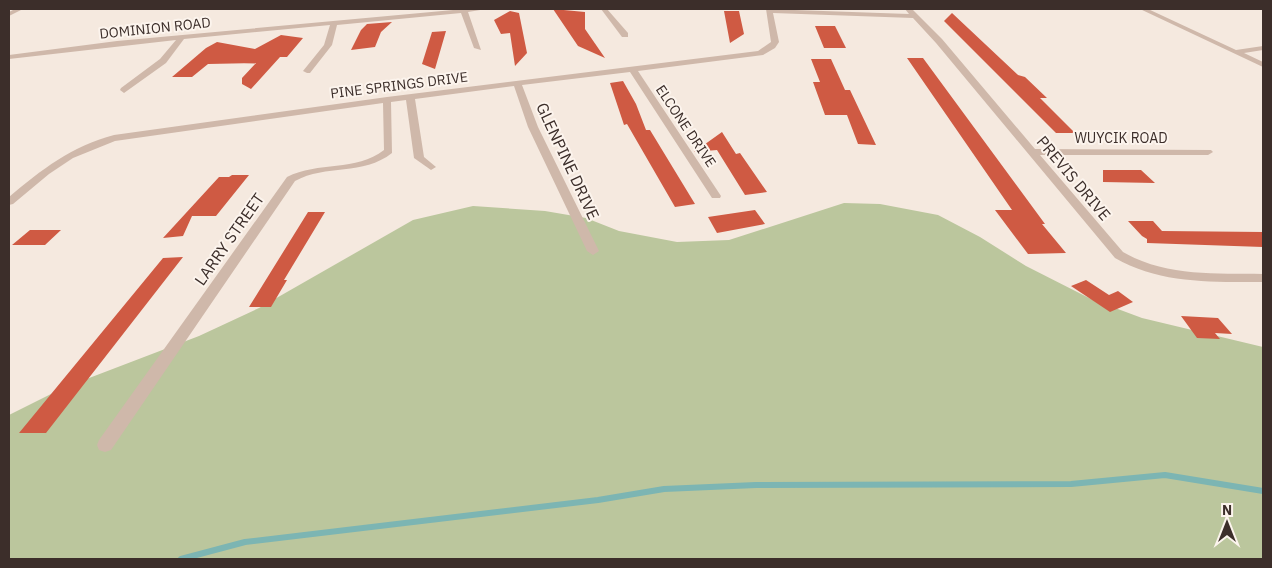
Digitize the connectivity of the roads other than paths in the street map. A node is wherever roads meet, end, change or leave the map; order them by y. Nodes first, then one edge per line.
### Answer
1 (20, 9) edge
2 (483, 9) edge
3 (604, 9) edge
4 (1143, 9) edge
5 (464, 10) junction
6 (769, 10) edge
7 (911, 12) edge
8 (9, 14) edge
9 (334, 23) junction
10 (625, 35) dead end
11 (180, 38) junction
12 (478, 48) dead end
13 (1263, 48) edge
14 (1235, 52) junction
15 (9, 57) edge
16 (1263, 65) edge
17 (307, 70) dead end
18 (633, 70) junction
19 (517, 83) junction
20 (124, 90) dead end
21 (410, 97) junction
22 (387, 100) junction
23 (1033, 152) junction
24 (1208, 152) dead end
25 (431, 167) dead end
26 (716, 196) dead end
27 (9, 202) edge
28 (593, 251) dead end
29 (1263, 278) edge
30 (105, 445) dead end

1 - 8 street
2 - 5 street, DOMINION ROAD
3 - 10 street
4 - 14 street
5 - 9 street, DOMINION ROAD
5 - 12 street
6 - 7 street
6 - 18 street, PINE SPRINGS DRIVE
7 - 23 street, PREVIS DRIVE
9 - 11 street, DOMINION ROAD
9 - 17 street
11 - 15 street, DOMINION ROAD
11 - 20 street
13 - 14 street
14 - 16 street
18 - 19 street, PINE SPRINGS DRIVE
18 - 26 street, ELCONE DRIVE
19 - 21 street, PINE SPRINGS DRIVE
19 - 28 street, GLENPINE DRIVE
21 - 22 street, PINE SPRINGS DRIVE
21 - 25 street
22 - 27 street, PINE SPRINGS DRIVE
22 - 30 street, LARRY STREET
23 - 24 street, WUYCIK ROAD
23 - 29 street, PREVIS DRIVE

